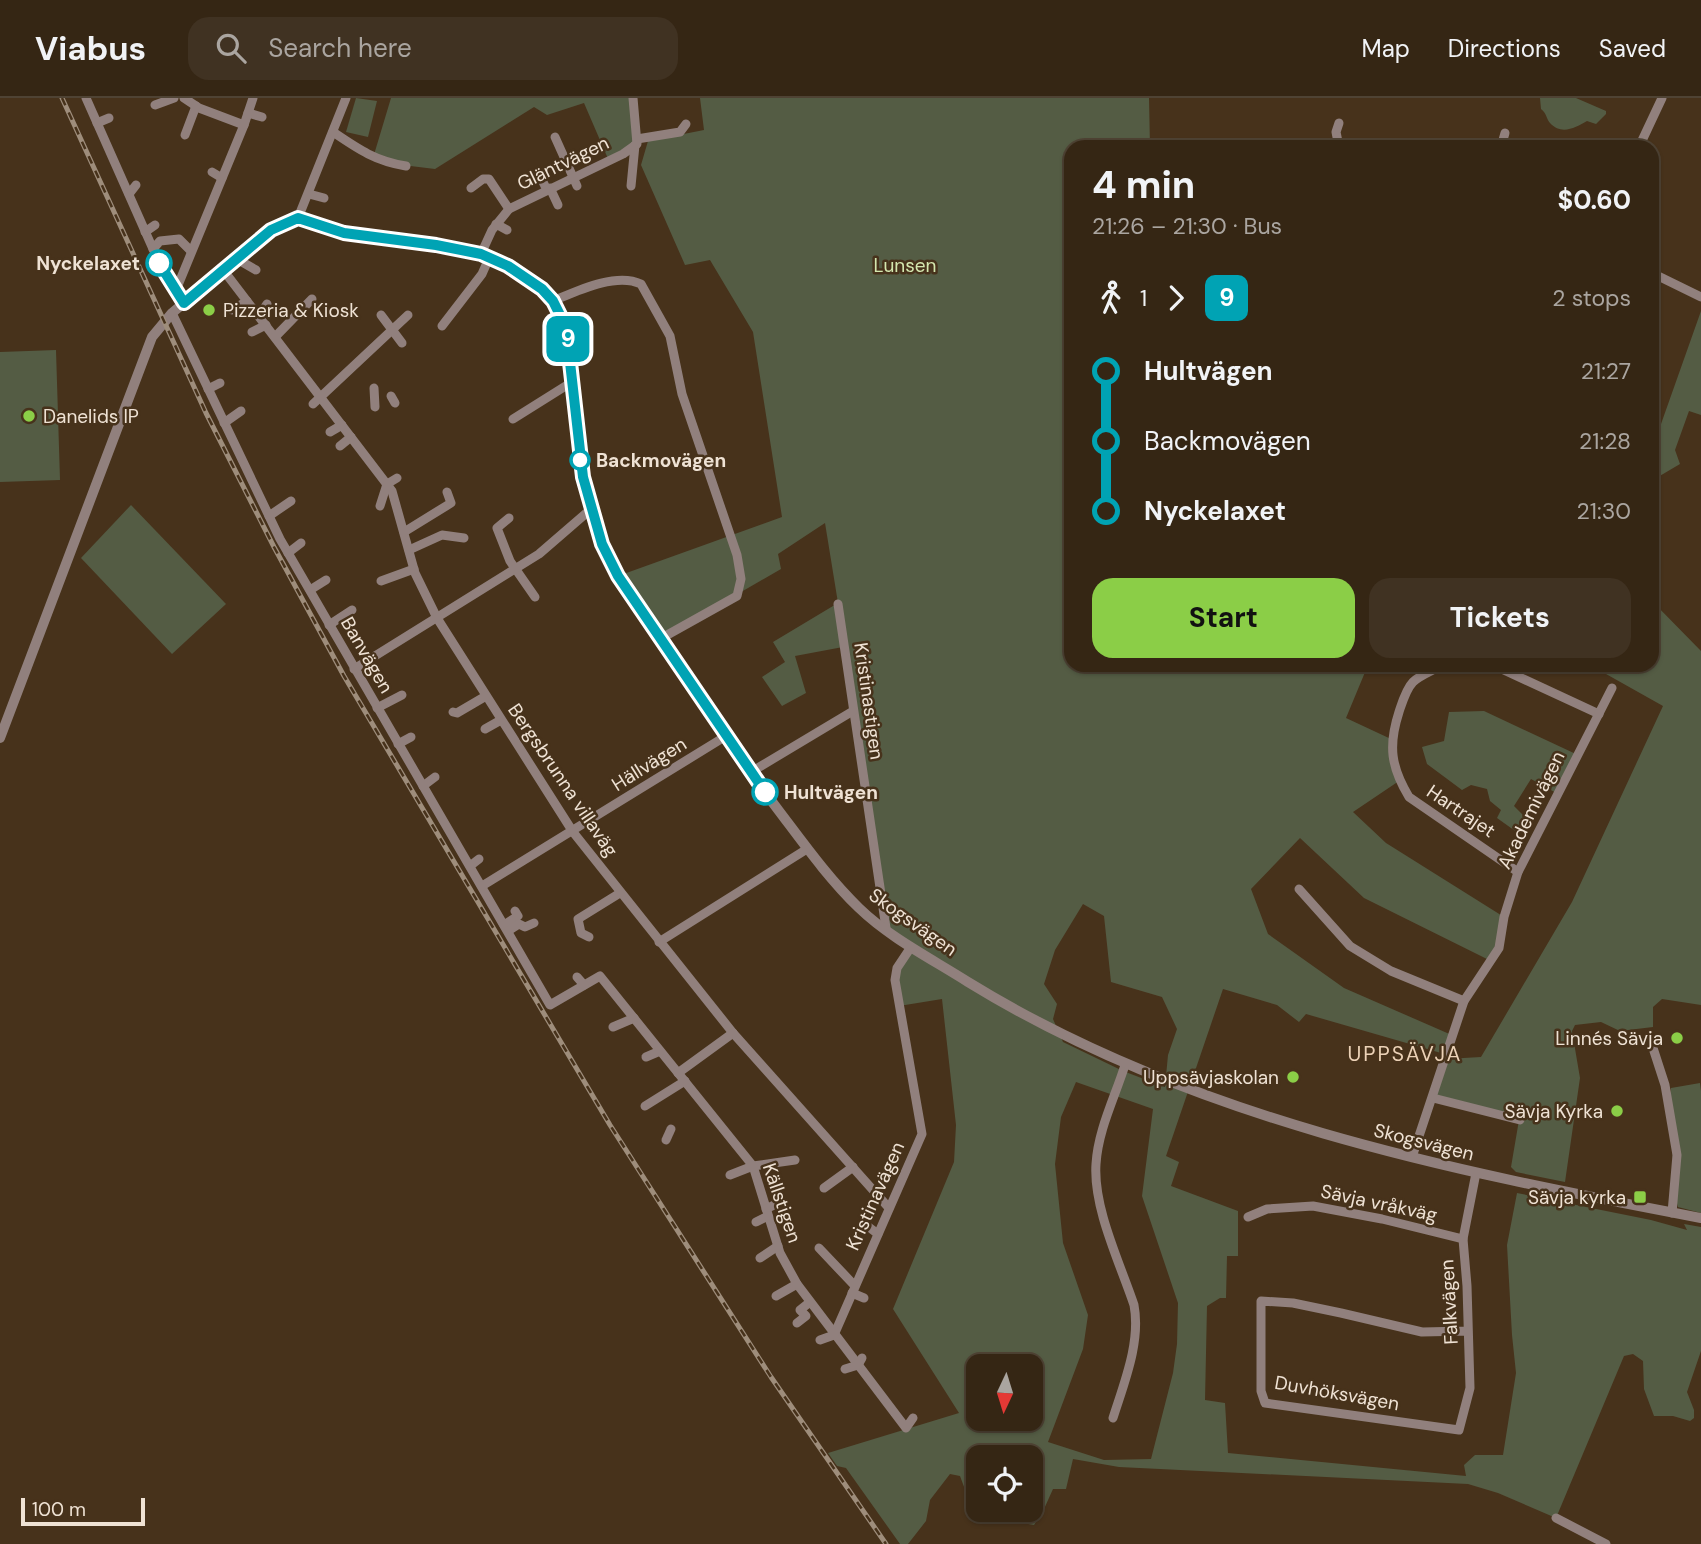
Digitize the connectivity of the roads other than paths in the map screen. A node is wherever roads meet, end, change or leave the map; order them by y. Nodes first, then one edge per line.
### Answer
1 (86, 98) edge
2 (174, 98) edge
3 (184, 98) edge
4 (253, 98) edge
5 (346, 98) edge
6 (633, 98) edge
7 (1662, 98) edge
8 (155, 105) dead end
9 (197, 106) junction
10 (248, 113) junction
11 (262, 117) dead end
12 (109, 118) dead end
13 (97, 123) junction
14 (1339, 123) dead end
15 (686, 124) dead end
16 (244, 125) junction
17 (333, 132) junction
18 (1505, 133) dead end
19 (185, 135) dead end
20 (555, 137) dead end
21 (1338, 140) edge
22 (1503, 140) edge
23 (1642, 140) edge
24 (636, 142) junction
25 (406, 166) dead end
26 (212, 172) dead end
27 (540, 176) dead end
28 (222, 178) junction
29 (575, 181) junction
30 (470, 184) dead end
31 (136, 185) dead end
32 (631, 186) dead end
33 (548, 189) junction
34 (309, 194) junction
35 (134, 198) junction
36 (324, 198) dead end
37 (558, 205) dead end
38 (509, 209) junction
39 (298, 218) junction
40 (496, 224) junction
41 (155, 225) dead end
42 (506, 230) dead end
43 (145, 232) junction
44 (153, 249) junction
45 (191, 251) junction
46 (485, 256) junction
47 (237, 259) junction
48 (256, 270) dead end
49 (224, 271) junction
50 (1659, 277) edge
51 (176, 289) junction
52 (1701, 297) edge
53 (312, 299) dead end
54 (247, 300) junction
55 (553, 301) junction
56 (184, 303) junction
57 (267, 304) dead end
58 (232, 310) dead end
59 (172, 313) junction
60 (381, 315) dead end
61 (408, 315) dead end
62 (258, 316) junction
63 (266, 325) junction
64 (442, 326) dead end
65 (392, 329) junction
66 (252, 331) dead end
67 (275, 337) junction
68 (402, 343) dead end
69 (572, 382) junction
70 (220, 383) dead end
71 (324, 383) dead end
72 (374, 388) dead end
73 (208, 389) junction
74 (315, 389) junction
75 (328, 401) junction
76 (313, 404) dead end
77 (375, 407) dead end
78 (241, 411) dead end
79 (513, 419) dead end
80 (224, 423) junction
81 (342, 425) junction
82 (330, 432) dead end
83 (351, 437) junction
84 (340, 446) dead end
85 (397, 478) dead end
86 (387, 484) junction
87 (447, 492) dead end
88 (291, 501) dead end
89 (380, 506) dead end
90 (591, 509) junction
91 (269, 516) junction
92 (509, 518) dead end
93 (404, 531) junction
94 (464, 538) dead end
95 (301, 543) dead end
96 (409, 550) junction
97 (288, 552) junction
98 (414, 569) junction
99 (515, 569) junction
100 (326, 580) dead end
101 (381, 581) dead end
102 (310, 590) junction
103 (536, 597) dead end
104 (838, 604) dead end
105 (352, 610) dead end
106 (437, 618) junction
107 (329, 625) junction
108 (660, 639) junction
109 (354, 669) junction
110 (1430, 672) edge
111 (1508, 672) edge
112 (1612, 688) dead end
113 (480, 692) junction
114 (402, 695) dead end
115 (377, 708) junction
116 (853, 711) junction
117 (453, 712) dead end
118 (1599, 715) junction
119 (501, 720) junction
120 (485, 729) dead end
121 (726, 736) junction
122 (411, 737) dead end
123 (0, 738) edge
124 (398, 744) junction
125 (751, 772) junction
126 (435, 777) dead end
127 (423, 786) junction
128 (572, 832) junction
129 (807, 849) junction
130 (479, 859) dead end
131 (470, 866) junction
132 (1518, 872) junction
133 (482, 886) junction
134 (1299, 889) dead end
135 (620, 893) junction
136 (515, 911) dead end
137 (534, 923) dead end
138 (506, 928) junction
139 (886, 928) junction
140 (589, 937) dead end
141 (659, 942) junction
142 (911, 947) junction
143 (577, 977) dead end
144 (584, 985) junction
145 (1464, 1001) junction
146 (634, 1018) junction
147 (613, 1027) dead end
148 (733, 1033) junction
149 (1653, 1048) dead end
150 (660, 1051) junction
151 (646, 1056) dead end
152 (1125, 1065) junction
153 (682, 1077) junction
154 (1433, 1098) junction
155 (645, 1106) dead end
156 (1520, 1120) dead end
157 (671, 1129) dead end
158 (666, 1140) dead end
159 (1412, 1157) junction
160 (795, 1160) dead end
161 (753, 1166) junction
162 (853, 1167) junction
163 (1476, 1172) junction
164 (730, 1175) dead end
165 (824, 1188) dead end
166 (782, 1201) dead end
167 (889, 1208) junction
168 (767, 1213) junction
169 (1672, 1213) junction
170 (1248, 1217) dead end
171 (1701, 1218) edge
172 (756, 1222) dead end
173 (866, 1226) dead end
174 (878, 1234) junction
175 (1463, 1239) junction
176 (778, 1247) junction
177 (819, 1248) dead end
178 (760, 1258) dead end
179 (797, 1284) junction
180 (854, 1289) junction
181 (808, 1295) junction
182 (776, 1296) dead end
183 (864, 1298) dead end
184 (797, 1323) dead end
185 (839, 1324) junction
186 (827, 1325) junction
187 (850, 1329) dead end
188 (1467, 1331) junction
189 (834, 1335) junction
190 (820, 1340) dead end
191 (860, 1361) junction
192 (845, 1369) dead end
193 (894, 1408) junction
194 (883, 1415) dead end
195 (913, 1418) dead end
196 (1113, 1418) dead end
197 (1459, 1430) joint
198 (1556, 1518) dead end
199 (1606, 1544) edge

1 - 13 street
2 - 8 street
3 - 9 street
4 - 10 street
5 - 17 street
6 - 24 street, Gläntvägen
7 - 23 street
9 - 16 street
9 - 19 street
10 - 11 street
10 - 16 street
12 - 13 street
13 - 35 street
14 - 21 street
15 - 24 street
16 - 28 street
17 - 25 street
17 - 34 street
18 - 22 street
20 - 29 street
24 - 29 street, Gläntvägen
24 - 32 street
26 - 28 street
27 - 33 street
28 - 45 street
29 - 33 street, Gläntvägen
30 - 38 street
31 - 35 street
33 - 37 street
33 - 38 street, Gläntvägen
34 - 36 street
34 - 39 street
35 - 43 street
38 - 40 street, Gläntvägen
39 - 46 street, Skogsvägen
39 - 47 street
40 - 42 street
40 - 46 street, Gläntvägen
41 - 43 street
43 - 44 street
44 - 45 street
44 - 51 street
45 - 51 street
46 - 55 street, Skogsvägen
46 - 64 street, Gläntvägen
47 - 48 street
47 - 49 street
49 - 54 street, Bergsbrunna villaväg
49 - 56 street
50 - 52 street
51 - 56 street
53 - 67 street
54 - 58 street
54 - 62 street, Bergsbrunna villaväg
55 - 69 street, Skogsvägen
55 - 108 street
56 - 59 street
57 - 62 street
59 - 73 street, Banvägen
59 - 123 street
60 - 65 street
61 - 65 street
62 - 63 street, Bergsbrunna villaväg
63 - 66 street
63 - 67 street, Bergsbrunna villaväg
65 - 68 street
65 - 75 street
67 - 74 street, Bergsbrunna villaväg
69 - 79 street
69 - 90 street, Skogsvägen
70 - 73 street
71 - 74 street
72 - 77 street
73 - 80 street, Banvägen
74 - 75 street, Bergsbrunna villaväg
75 - 76 street
75 - 81 street, Bergsbrunna villaväg
78 - 80 street
80 - 91 street, Banvägen
81 - 82 street
81 - 83 street, Bergsbrunna villaväg
83 - 84 street
83 - 86 street, Bergsbrunna villaväg
85 - 86 street
86 - 89 street
86 - 93 street, Bergsbrunna villaväg
87 - 93 street
88 - 91 street
90 - 99 street
90 - 108 street, Skogsvägen
91 - 97 street, Banvägen
92 - 99 street
93 - 96 street, Bergsbrunna villaväg
94 - 96 street
95 - 97 street
96 - 98 street, Bergsbrunna villaväg
97 - 102 street, Banvägen
98 - 101 street
98 - 106 street, Bergsbrunna villaväg
99 - 103 street
99 - 106 street
100 - 102 street
102 - 107 street, Banvägen
104 - 116 street, Kristinastigen
105 - 107 street
106 - 109 street
106 - 113 street, Bergsbrunna villaväg
107 - 109 street, Banvägen
108 - 121 street, Skogsvägen
109 - 115 street, Banvägen
110 - 132 street, Hartrajet
111 - 118 street
112 - 118 street, Akademivägen
113 - 117 street
113 - 119 street, Bergsbrunna villaväg
114 - 115 street
115 - 124 street, Banvägen
116 - 125 street
116 - 139 street, Kristinastigen
118 - 132 street, Akademivägen
119 - 120 street
119 - 128 street, Bergsbrunna villaväg
121 - 125 street, Skogsvägen
121 - 128 street, Hällvägen
122 - 124 street
124 - 127 street, Banvägen
125 - 129 street, Skogsvägen
126 - 127 street
127 - 131 street, Banvägen
128 - 133 street, Hällvägen
128 - 135 street, Bergsbrunna villaväg
129 - 139 street, Skogsvägen
129 - 141 street
130 - 131 street
131 - 133 street, Banvägen
132 - 145 street, Akademivägen
133 - 138 street, Banvägen
134 - 145 street
135 - 140 street
135 - 141 street, Bergsbrunna villaväg
136 - 138 street
137 - 138 street
138 - 144 street, Banvägen
139 - 142 street, Skogsvägen
141 - 148 street, Bergsbrunna villaväg
142 - 152 street, Skogsvägen
142 - 167 street, Kristinavägen
143 - 144 street
144 - 146 street, Källstigen
145 - 154 street, Akademivägen
146 - 147 street
146 - 150 street, Källstigen
148 - 153 street
148 - 162 street, Bergsbrunna villaväg
149 - 169 street
150 - 151 street
150 - 153 street, Källstigen
152 - 159 street, Skogsvägen
152 - 196 street
153 - 155 street
153 - 161 street, Källstigen
154 - 156 street
154 - 159 street, Akademivägen
157 - 158 street
159 - 163 street, Skogsvägen
160 - 161 street
161 - 164 street
161 - 168 street, Källstigen
162 - 165 street
162 - 167 street, Bergsbrunna villaväg
163 - 169 street, Skogsvägen
163 - 175 street, Falkvägen
166 - 168 street
167 - 174 street, Kristinavägen
168 - 172 street
168 - 176 street, Källstigen
169 - 171 street, Skogsvägen
170 - 175 street, Sävja vråkväg
173 - 174 street
174 - 180 street, Kristinavägen
175 - 188 street, Falkvägen
176 - 178 street
176 - 179 street, Källstigen
177 - 180 street, Källstigen
179 - 181 street, Källstigen
179 - 182 street
180 - 183 street
180 - 185 street, Kristinavägen
181 - 184 street
181 - 186 street, Källstigen
185 - 186 street
185 - 187 street
185 - 189 street, Kristinavägen
186 - 189 street, Källstigen
188 - 197 street, Falkvägen
188 - 197 street, Duvhöksvägen
189 - 190 street
189 - 191 street, Källstigen
191 - 192 street
191 - 193 street, Källstigen
193 - 194 street
193 - 195 street, Källstigen
198 - 199 street

